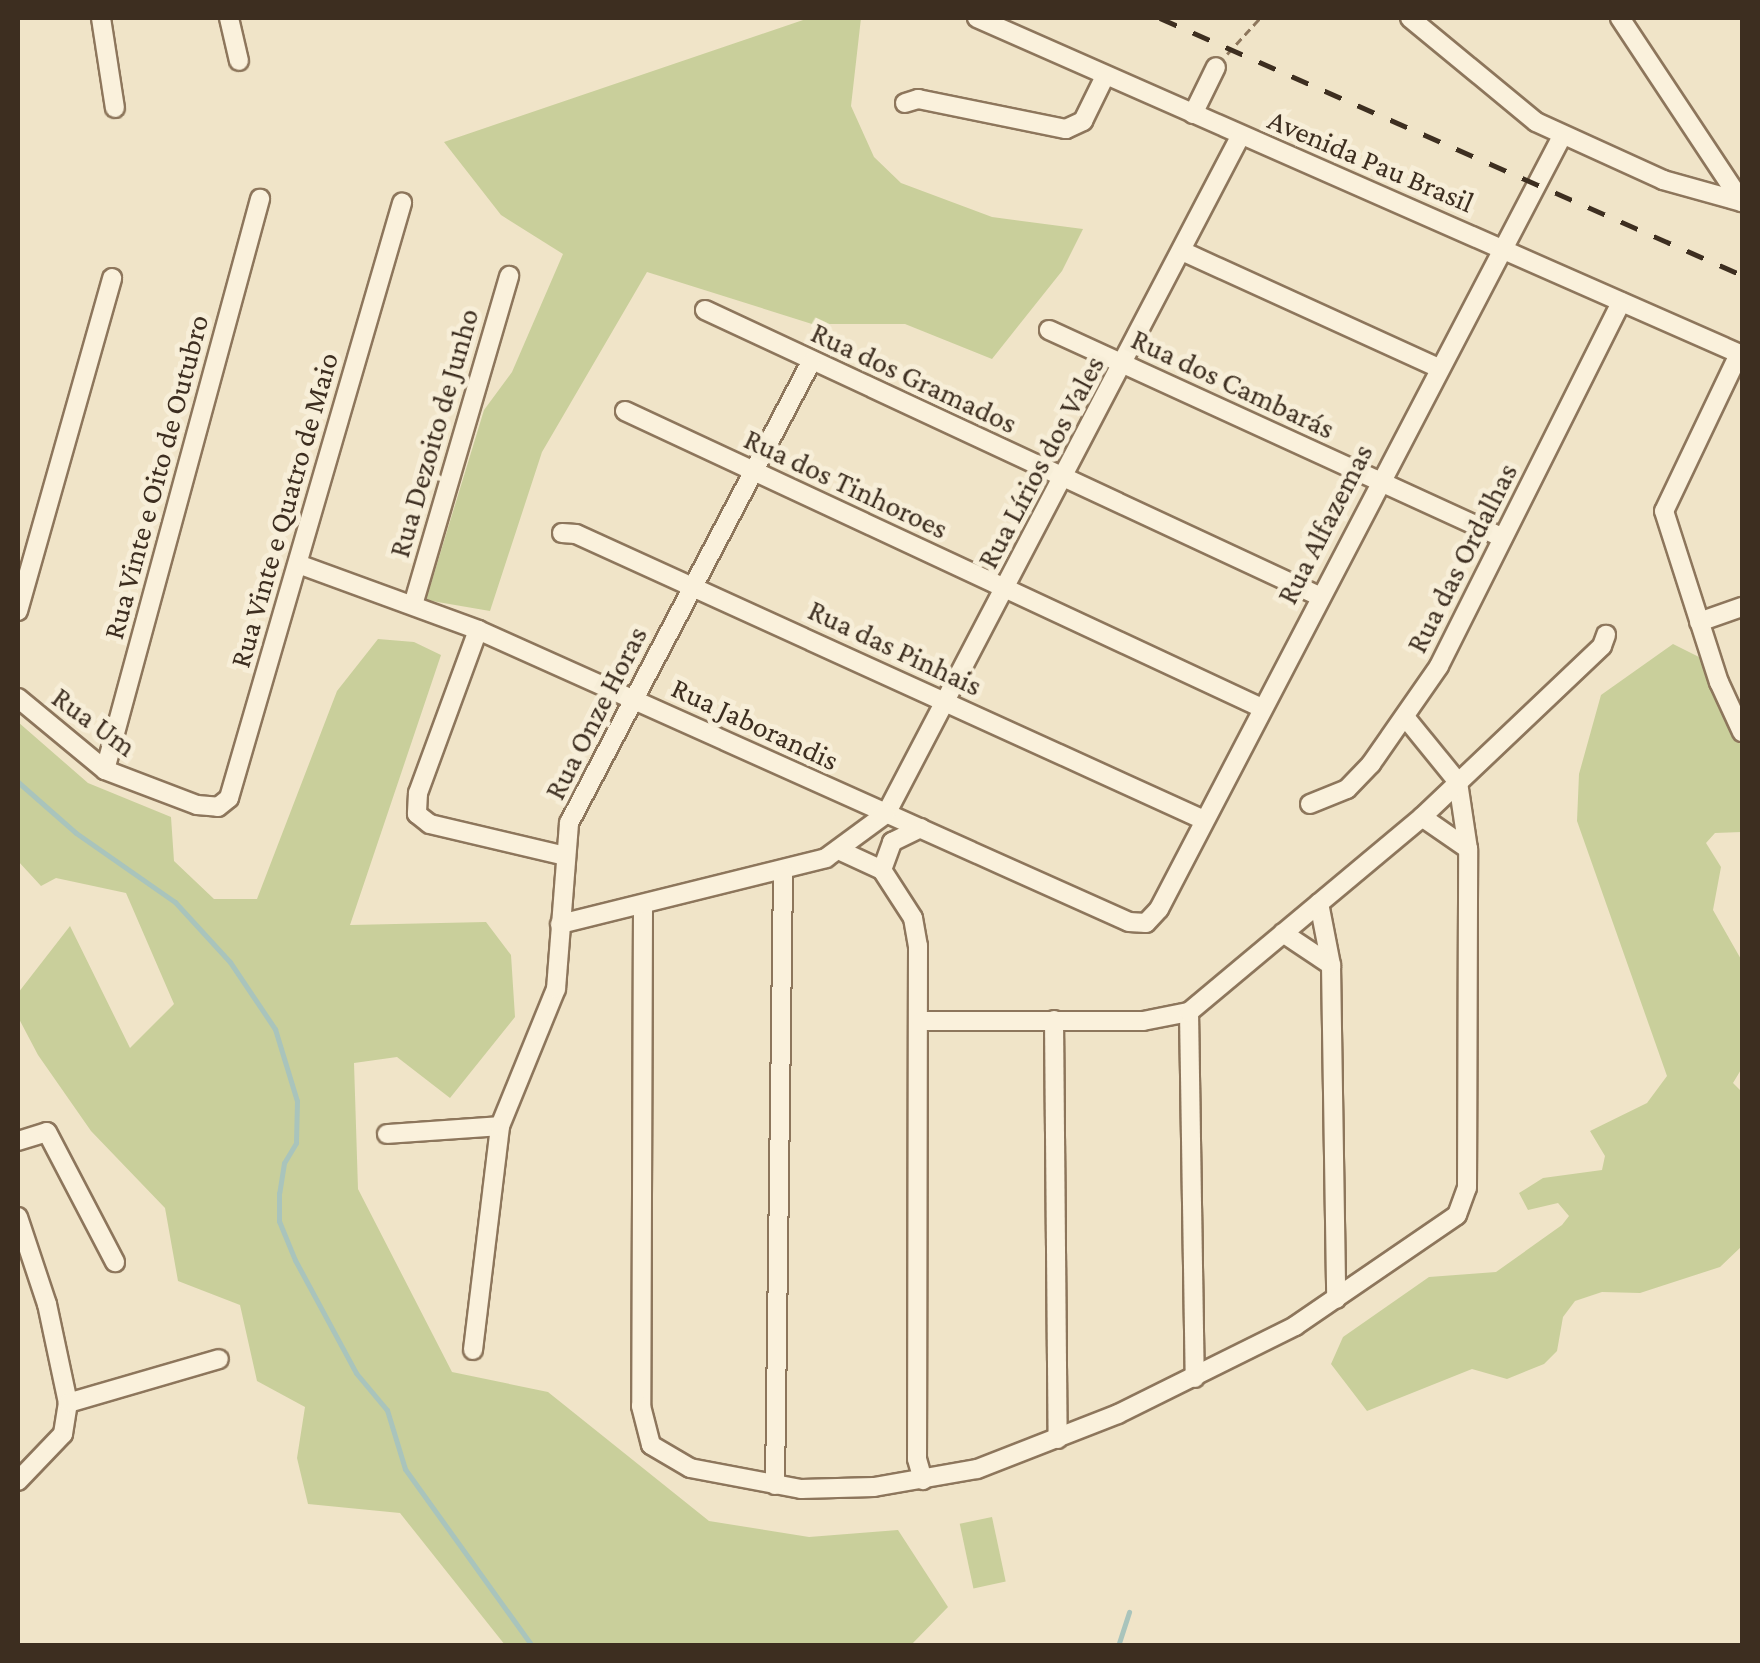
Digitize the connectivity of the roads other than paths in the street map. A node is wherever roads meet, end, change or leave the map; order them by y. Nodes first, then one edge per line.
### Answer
1 (101, 18) edge
2 (229, 18) edge
3 (977, 18) edge
4 (1410, 18) edge
5 (1620, 18) edge
6 (238, 61) dead end
7 (1216, 67) road end
8 (1106, 76) junction
9 (906, 102) dead end
10 (116, 108) dead end
11 (1193, 114) junction
12 (1241, 134) junction
13 (1562, 136) junction
14 (260, 199) dead end
15 (1742, 202) edge
16 (402, 204) dead end
17 (1498, 246) junction
18 (1182, 251) junction
19 (508, 276) dead end
20 (112, 278) dead end
21 (1621, 302) junction
22 (706, 310) dead end
23 (1049, 330) dead end
24 (1741, 354) edge
25 (811, 362) junction
26 (1124, 364) junction
27 (1437, 367) junction
28 (626, 411) dead end
29 (754, 471) junction
30 (1065, 478) junction
31 (1378, 480) junction
32 (562, 533) dead end
33 (1503, 538) junction
34 (298, 564) junction
35 (692, 586) junction
36 (1006, 589) junction
37 (1319, 596) junction
38 (412, 605) junction
39 (1742, 607) edge
40 (18, 611) edge
41 (1699, 622) junction
42 (478, 630) junction
43 (1606, 635) dead end
44 (18, 698) edge
45 (634, 698) junction
46 (946, 702) junction
47 (1262, 708) junction
48 (1405, 717) junction
49 (1742, 732) edge
50 (105, 770) junction
51 (1458, 782) junction
52 (1310, 804) dead end
53 (198, 805) joint
54 (886, 814) junction
55 (1422, 817) junction
56 (1204, 820) junction
57 (921, 828) junction
58 (1468, 849) junction
59 (842, 852) junction
60 (565, 856) junction
61 (882, 870) junction
62 (783, 872) junction
63 (1319, 902) junction
64 (643, 908) junction
65 (1129, 922) joint
66 (560, 924) junction
67 (1283, 934) junction
68 (1331, 965) junction
69 (1189, 1012) junction
70 (1054, 1020) junction
71 (920, 1021) junction
72 (500, 1126) junction
73 (388, 1134) dead end
74 (18, 1141) edge
75 (18, 1217) edge
76 (116, 1262) dead end
77 (1336, 1298) junction
78 (473, 1350) dead end
79 (218, 1359) dead end
80 (1195, 1378) junction
81 (68, 1403) junction
82 (1058, 1439) junction
83 (923, 1480) junction
84 (18, 1481) edge
85 (775, 1484) junction

1 - 10 street
2 - 6 street
3 - 8 street, Avenida Pau Brasil
4 - 13 street
5 - 15 street
7 - 11 street
8 - 9 street
8 - 11 street, Avenida Pau Brasil
11 - 12 street, Avenida Pau Brasil
12 - 17 street, Avenida Pau Brasil
12 - 18 street, Rua Lírios dos Vales
13 - 15 street
13 - 17 street, Rua Alfazemas
14 - 50 street, Rua Vinte e Oito de Outubro
16 - 34 street, Rua Vinte e Quatro de Maio
17 - 21 street, Avenida Pau Brasil
17 - 27 street, Rua Alfazemas
18 - 26 street, Rua Lírios dos Vales
18 - 27 street
19 - 38 street, Rua Dezoito de Junho
20 - 40 street
21 - 24 street, Avenida Pau Brasil
21 - 33 street, Rua das Ordalhas
22 - 25 street, Rua dos Gramados
23 - 26 street, Rua dos Cambarás
24 - 41 street
25 - 29 street, Rua Onze Horas
25 - 30 street, Rua dos Gramados
26 - 30 street, Rua Lírios dos Vales
26 - 31 street, Rua dos Cambarás
27 - 31 street, Rua Alfazemas
28 - 29 street, Rua dos Tinhoroes
29 - 35 street, Rua Onze Horas
29 - 36 street, Rua dos Tinhoroes
30 - 36 street, Rua Lírios dos Vales
30 - 37 street, Rua dos Gramados
31 - 33 street, Rua dos Cambarás
31 - 37 street, Rua Alfazemas
32 - 35 street, Rua das Pinhais
33 - 48 street, Rua das Ordalhas
34 - 38 street, Rua Jaborandis
34 - 53 street, Rua Vinte e Quatro de Maio
35 - 45 street, Rua Onze Horas
35 - 46 street, Rua das Pinhais
36 - 46 street, Rua Lírios dos Vales
36 - 47 street, Rua dos Tinhoroes
37 - 47 street, Rua Alfazemas
38 - 42 street, Rua Jaborandis
39 - 41 street
41 - 49 street
42 - 45 street, Rua Jaborandis
42 - 60 street
43 - 51 street
44 - 50 street, Rua Um
45 - 54 street, Rua Jaborandis
45 - 60 street, Rua Onze Horas
46 - 54 street, Rua Lírios dos Vales
46 - 56 street, Rua das Pinhais
47 - 56 street, Rua Alfazemas
48 - 51 street
48 - 52 street, Rua das Ordalhas
50 - 53 street, Rua Um
51 - 55 street
51 - 58 street
54 - 57 street, Rua Jaborandis
54 - 59 street
55 - 58 street
55 - 63 street
56 - 65 street, Rua Alfazemas
57 - 61 street
57 - 65 street, Rua Jaborandis
58 - 77 street
59 - 61 street
59 - 62 street
60 - 66 street, Rua Onze Horas
61 - 71 street
62 - 64 street
62 - 85 street
63 - 67 street
63 - 68 street
64 - 66 street
64 - 85 street
66 - 72 street, Rua Onze Horas
67 - 68 street
67 - 69 street
68 - 77 street
69 - 70 street
69 - 80 street
70 - 71 street
70 - 82 street
71 - 83 street
72 - 73 street
72 - 78 street, Rua Onze Horas
74 - 76 street
75 - 81 street
77 - 80 street
79 - 81 street
80 - 82 street
81 - 84 street
82 - 83 street
83 - 85 street

